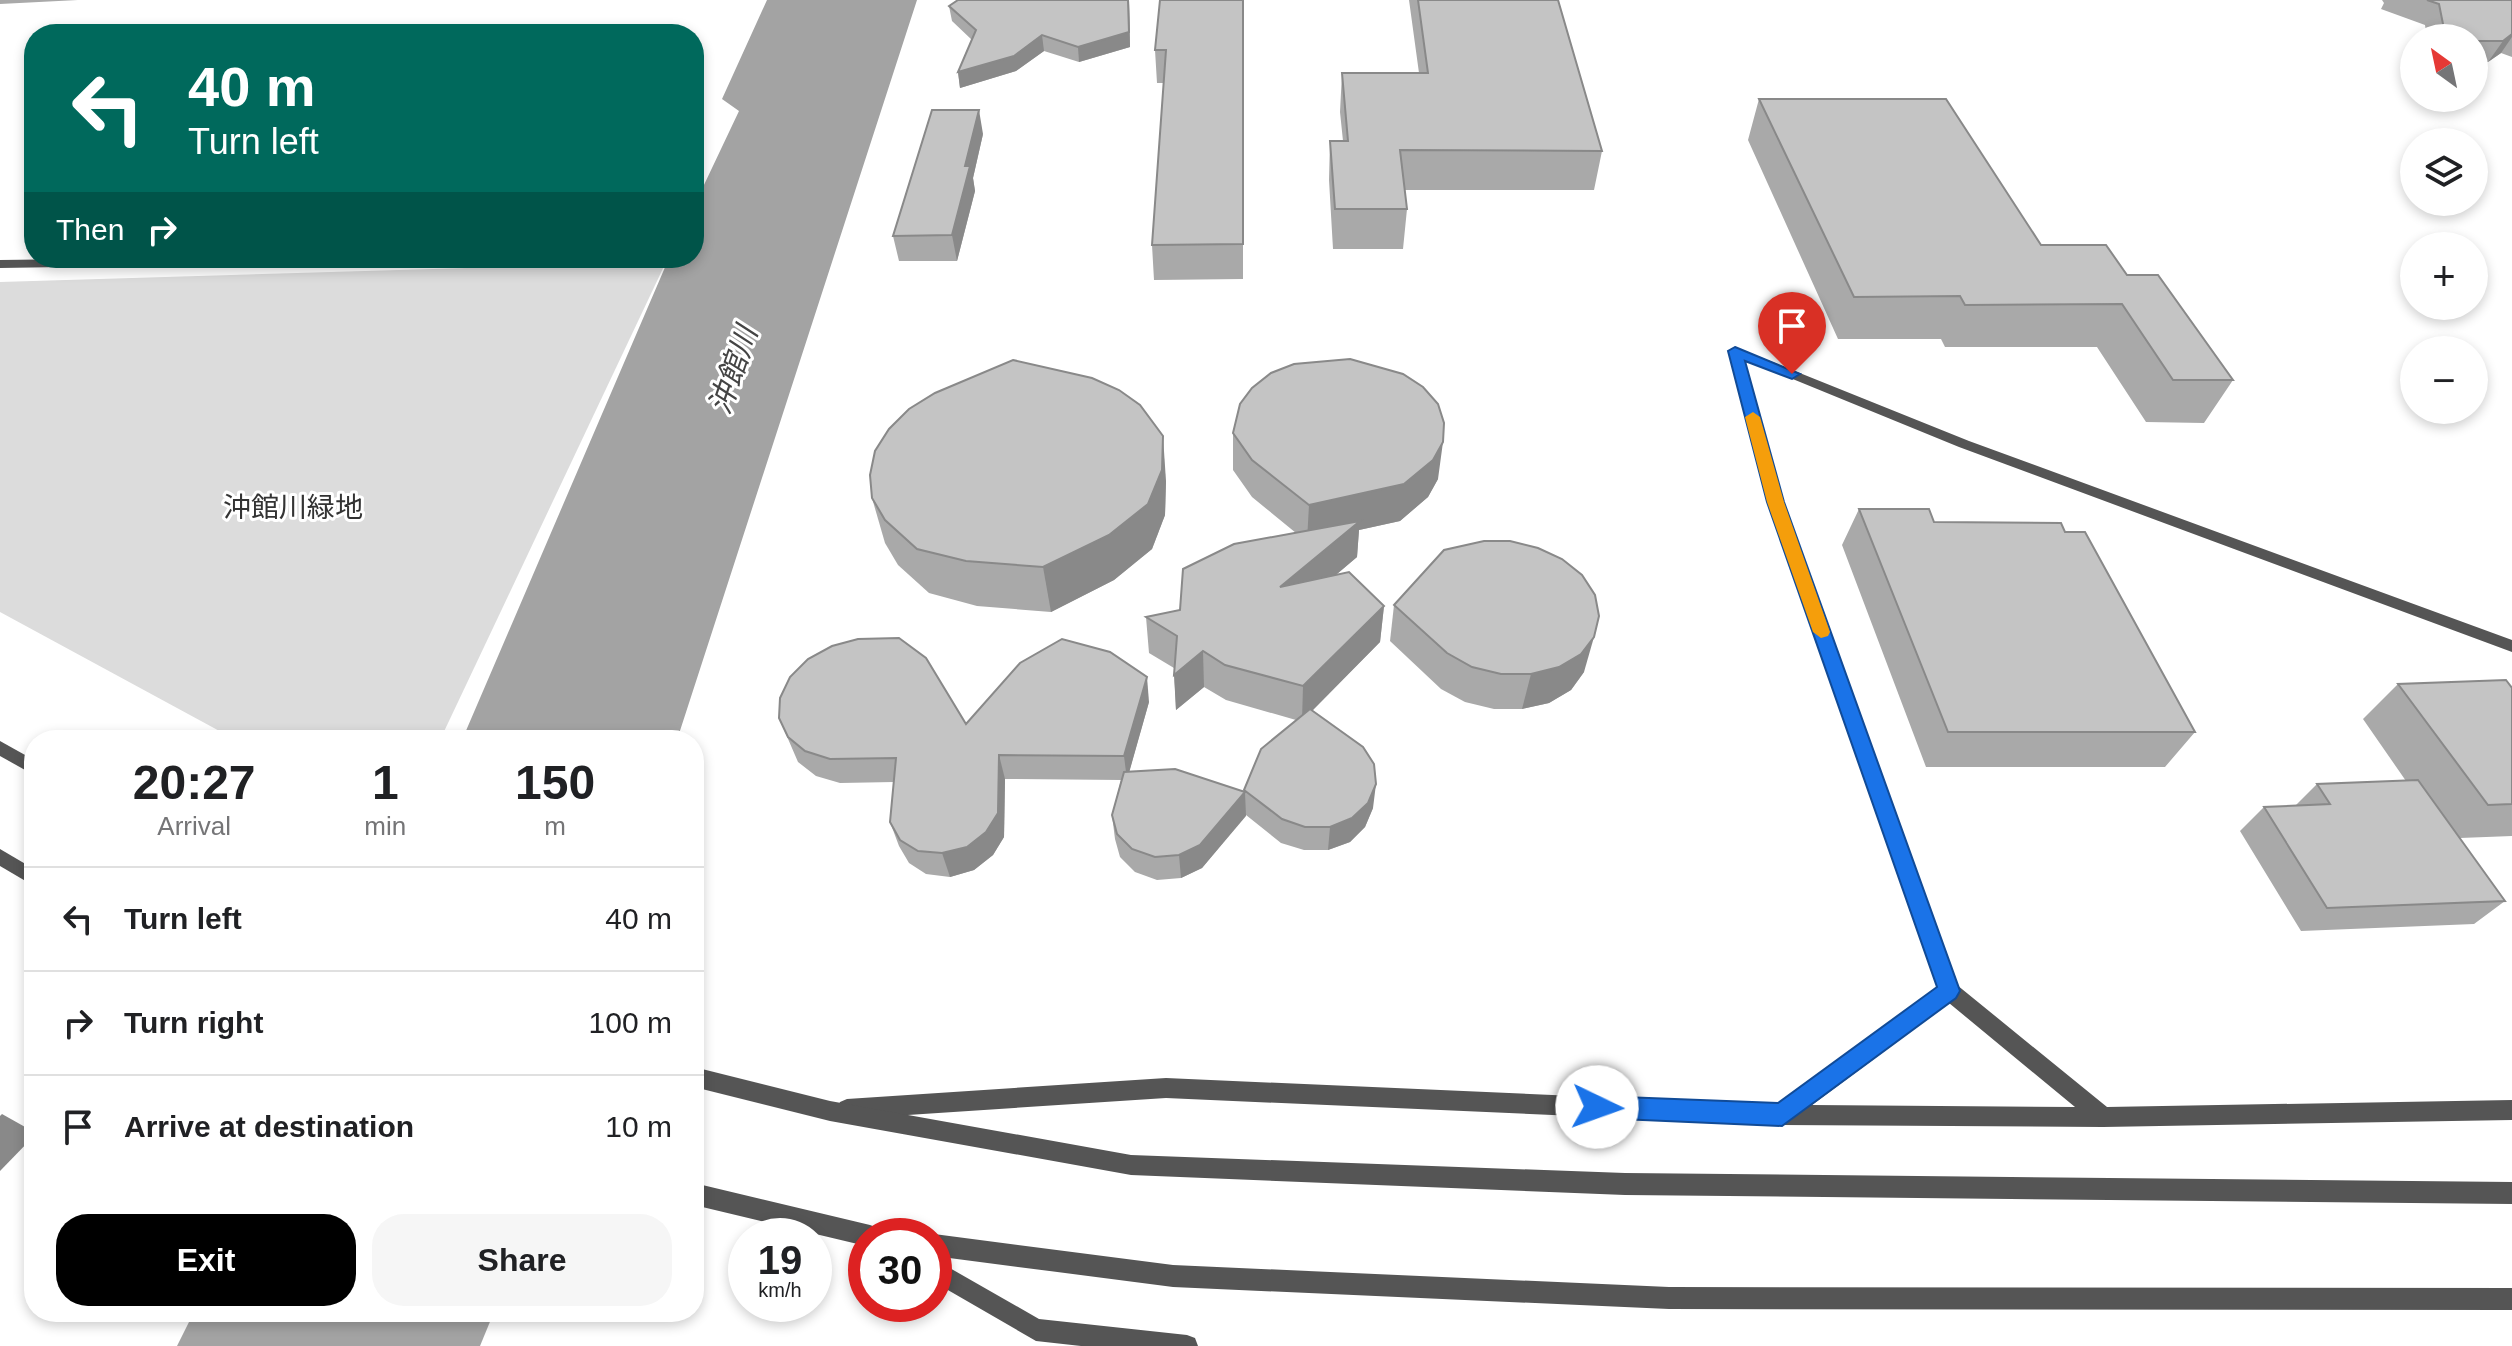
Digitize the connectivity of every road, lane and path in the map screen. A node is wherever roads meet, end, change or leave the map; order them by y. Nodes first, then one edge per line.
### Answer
1 (0, 264) edge
2 (24, 264) edge
3 (2512, 646) edge
4 (0, 748) edge
5 (24, 762) edge
6 (0, 857) edge
7 (24, 872) edge
8 (1949, 991) junction
9 (704, 1080) edge
10 (2512, 1110) edge
11 (830, 1111) junction
12 (1782, 1115) junction
13 (2103, 1117) junction
14 (2512, 1193) edge
15 (704, 1196) edge
16 (848, 1231) edge
17 (952, 1247) edge
18 (952, 1281) edge
19 (2512, 1299) edge
20 (1187, 1346) edge

1 - 2 street
3 - 8 street
4 - 5 street
6 - 7 street
8 - 12 street
8 - 13 street
9 - 11 street
10 - 13 street
11 - 12 street
11 - 14 street
12 - 13 street
15 - 16 street
17 - 19 street
18 - 20 street

